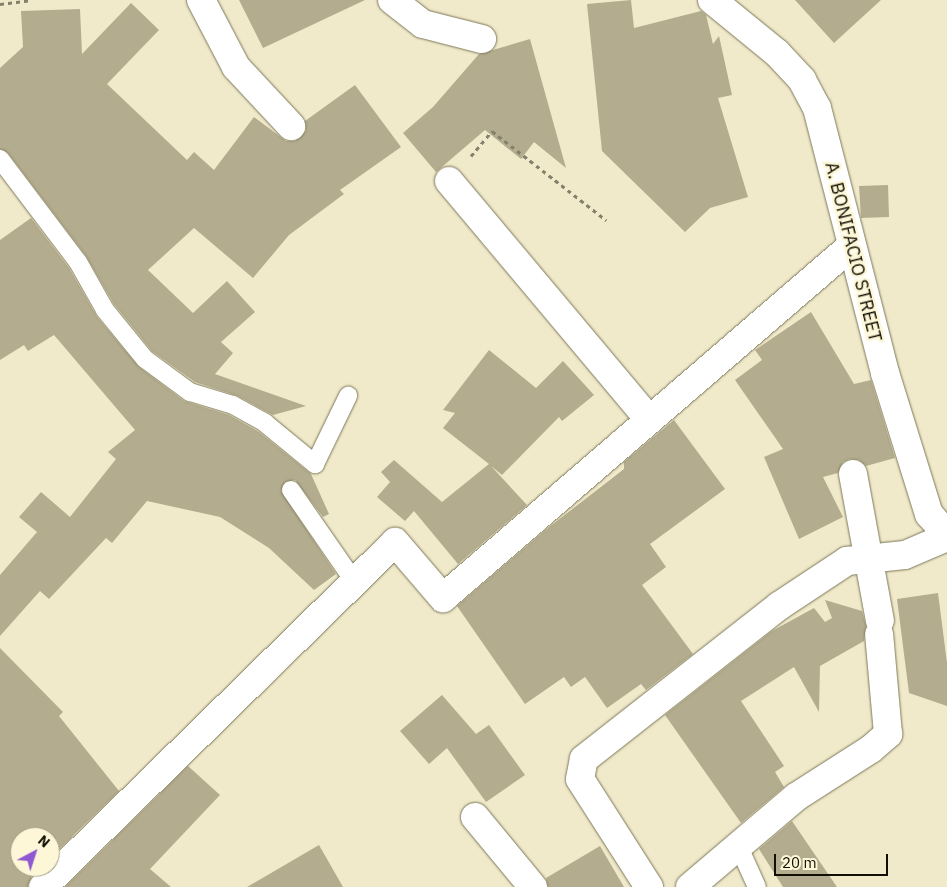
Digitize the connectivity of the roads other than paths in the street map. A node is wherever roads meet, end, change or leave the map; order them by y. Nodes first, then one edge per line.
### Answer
1 (200, 0) edge
2 (392, 0) edge
3 (712, 0) edge
4 (482, 39) dead end
5 (291, 126) dead end
6 (0, 159) edge
7 (449, 181) dead end
8 (850, 247) junction
9 (348, 396) dead end
10 (649, 419) junction
11 (853, 474) dead end
12 (291, 490) dead end
13 (947, 536) edge
14 (870, 556) junction
15 (354, 581) junction
16 (475, 817) dead end
17 (738, 845) junction
18 (43, 887) edge
19 (533, 887) edge
20 (649, 887) edge
21 (690, 887) edge
22 (757, 887) edge

1 - 5 street
2 - 4 street
3 - 8 street, A. BONIFACIO STREET
6 - 9 lane
7 - 10 street
8 - 10 street
8 - 13 street, A. BONIFACIO STREET
10 - 15 street
11 - 14 street
12 - 15 lane
13 - 14 street
14 - 17 street
14 - 20 street
15 - 18 street
16 - 19 street
17 - 21 street
17 - 22 lane

